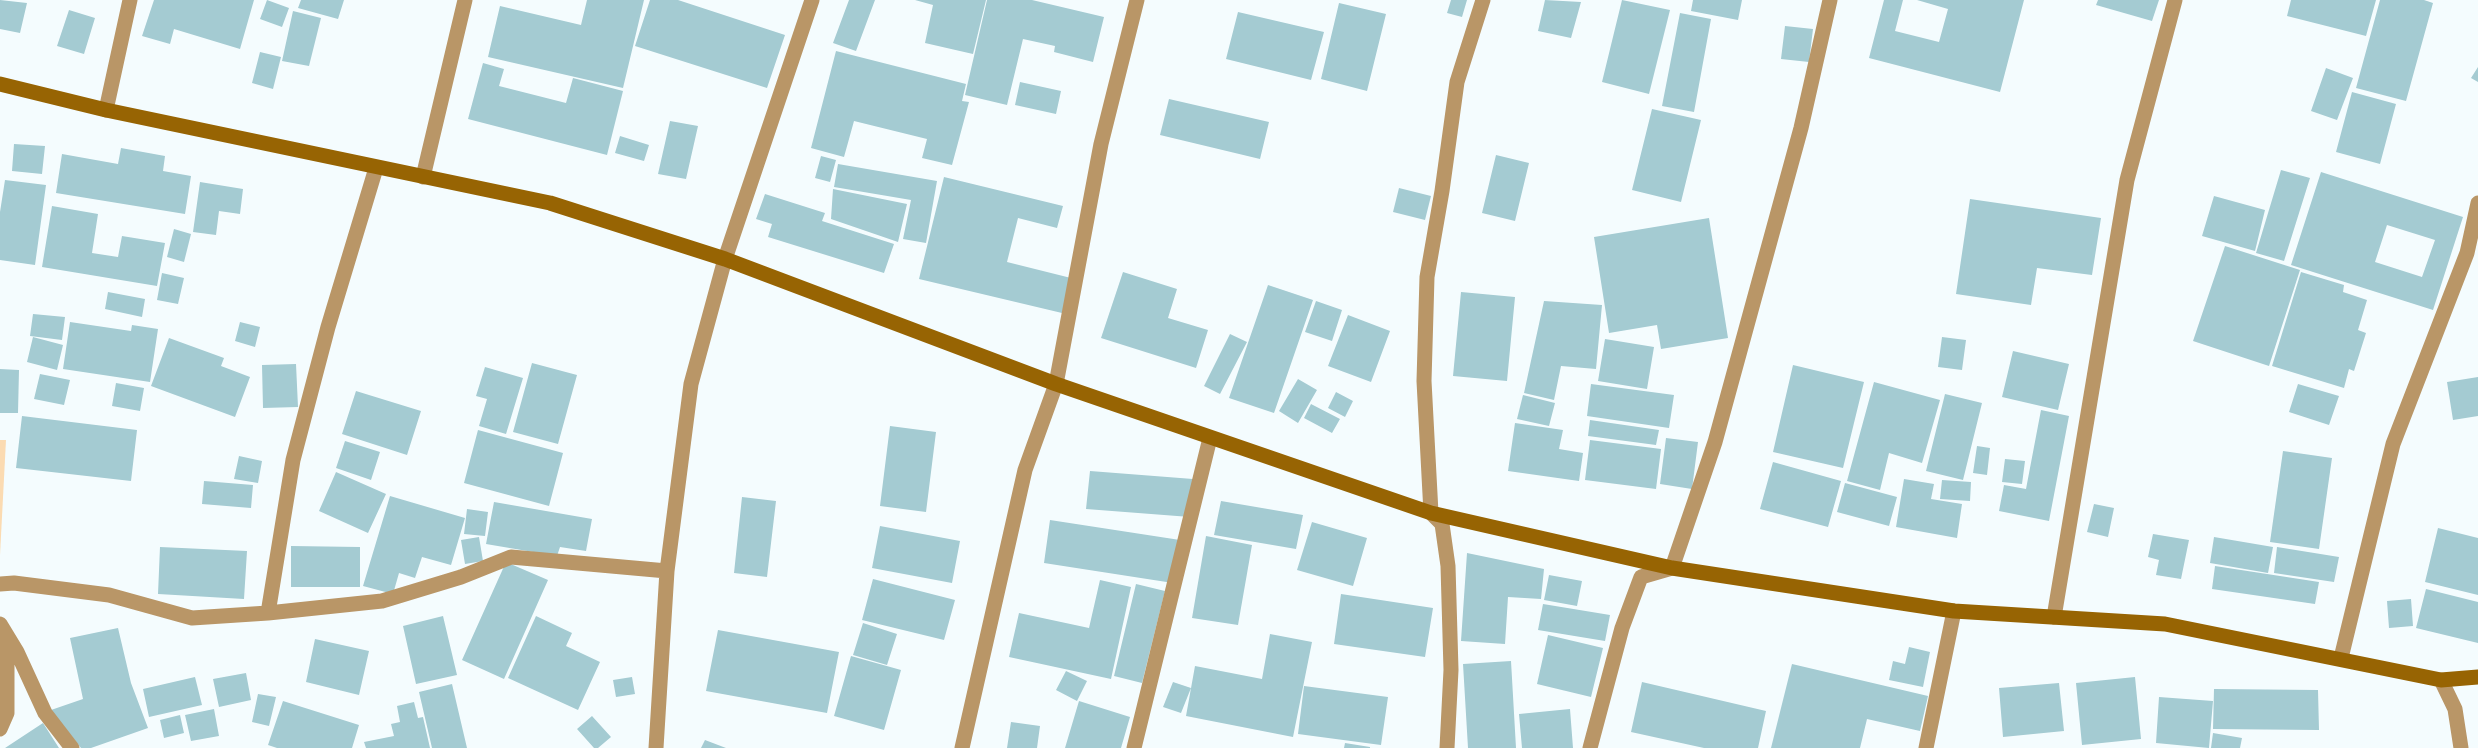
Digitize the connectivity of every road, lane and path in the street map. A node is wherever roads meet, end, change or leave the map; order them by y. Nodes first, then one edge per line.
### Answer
1 (130, 0) edge
2 (465, 0) edge
3 (812, 0) edge
4 (1137, 0) edge
5 (1483, 0) edge
6 (1830, 0) edge
7 (2175, 0) edge
8 (0, 84) edge
9 (106, 110) junction
10 (376, 168) junction
11 (423, 177) junction
12 (2478, 203) edge
13 (725, 259) junction
14 (1056, 384) junction
15 (1210, 438) junction
16 (1431, 513) junction
17 (1672, 568) junction
18 (667, 571) junction
19 (0, 584) edge
20 (1954, 611) junction
21 (268, 613) junction
22 (2054, 616) junction
23 (4, 630) edge
24 (2341, 658) junction
25 (2478, 677) edge
26 (2441, 680) junction
27 (0, 729) edge
28 (72, 748) edge
29 (656, 748) edge
30 (962, 748) edge
31 (1134, 748) edge
32 (1447, 748) edge
33 (1590, 748) edge
34 (1926, 748) edge
35 (2462, 748) edge

1 - 9 street
2 - 11 street
3 - 13 street
4 - 14 street
5 - 16 street
6 - 17 street
7 - 22 street
8 - 9 street
9 - 10 street
10 - 11 street
10 - 21 street
11 - 13 street
12 - 24 street
13 - 14 street
13 - 18 street
14 - 15 street
14 - 30 street
15 - 16 street
15 - 31 street
16 - 17 street
16 - 32 street
17 - 20 street
17 - 33 street
18 - 21 street
18 - 29 street
19 - 21 street
20 - 22 street
20 - 34 street
22 - 24 street
23 - 27 street
23 - 28 street
24 - 26 street
25 - 26 street
26 - 35 street

